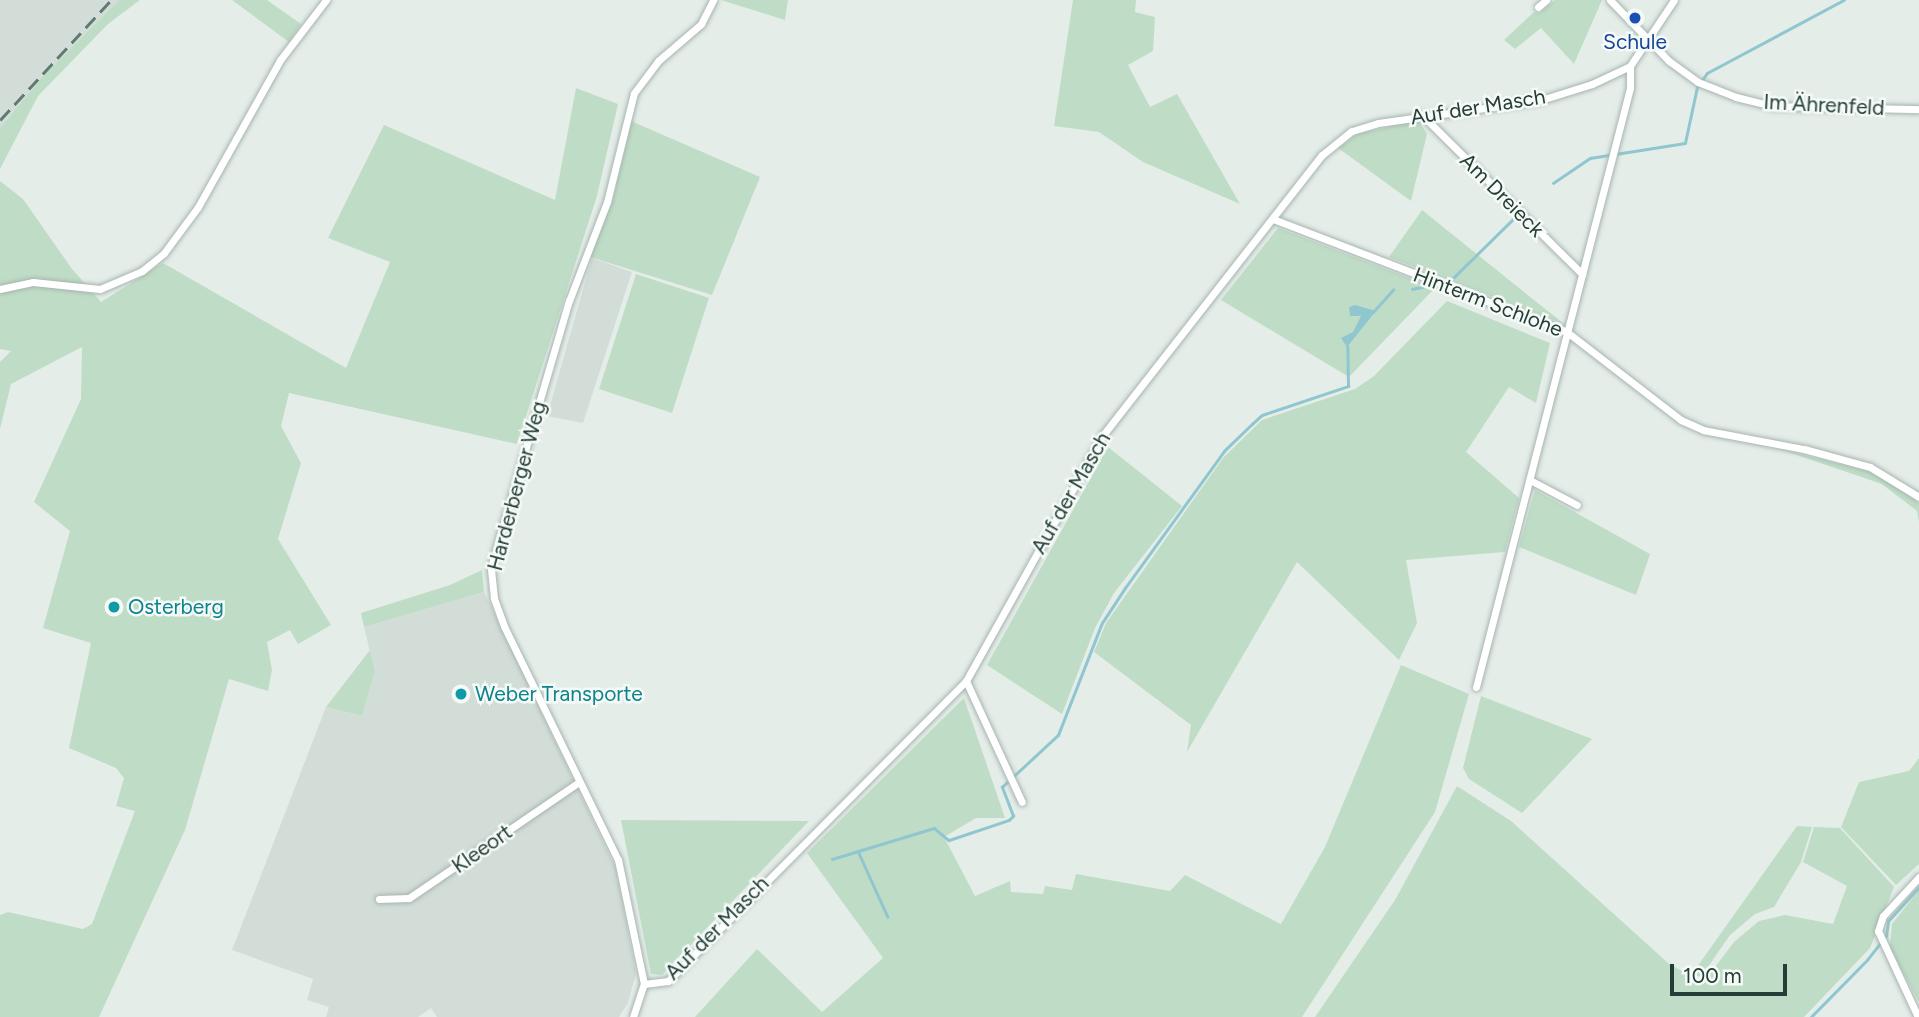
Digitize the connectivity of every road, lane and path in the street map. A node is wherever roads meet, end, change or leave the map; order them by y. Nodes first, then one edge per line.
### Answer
1 (326, 0) edge
2 (713, 0) edge
3 (1546, 0) edge
4 (1610, 0) edge
5 (1674, 0) edge
6 (1538, 7) dead end
7 (1649, 43) junction
8 (1630, 66) junction
9 (1919, 109) edge
10 (1422, 116) junction
11 (1273, 219) junction
12 (1582, 274) junction
13 (0, 289) edge
14 (1567, 332) junction
15 (1530, 480) junction
16 (1919, 497) edge
17 (1577, 505) dead end
18 (966, 681) junction
19 (1476, 687) dead end
20 (579, 782) junction
21 (1022, 802) dead end
22 (1919, 877) edge
23 (379, 899) dead end
24 (644, 984) junction
25 (633, 1017) edge
26 (1918, 1017) edge

1 - 13 street
2 - 20 street, Harderberger Weg
3 - 6 street
4 - 7 street, Im Ährenfeld
5 - 7 street
7 - 8 street
7 - 9 street, Im Ährenfeld
8 - 10 street, Auf der Masch
8 - 12 street
10 - 11 street, Auf der Masch
10 - 12 street, Am Dreieck
11 - 14 street, Hinterm Schlohe
11 - 18 street, Auf der Masch
12 - 14 street
14 - 15 street
14 - 16 street, Hinterm Schlohe
15 - 17 street
15 - 19 street
18 - 21 street
18 - 24 street, Auf der Masch
20 - 23 street, Kleeort
20 - 24 street, Harderberger Weg
22 - 26 street
24 - 25 street

